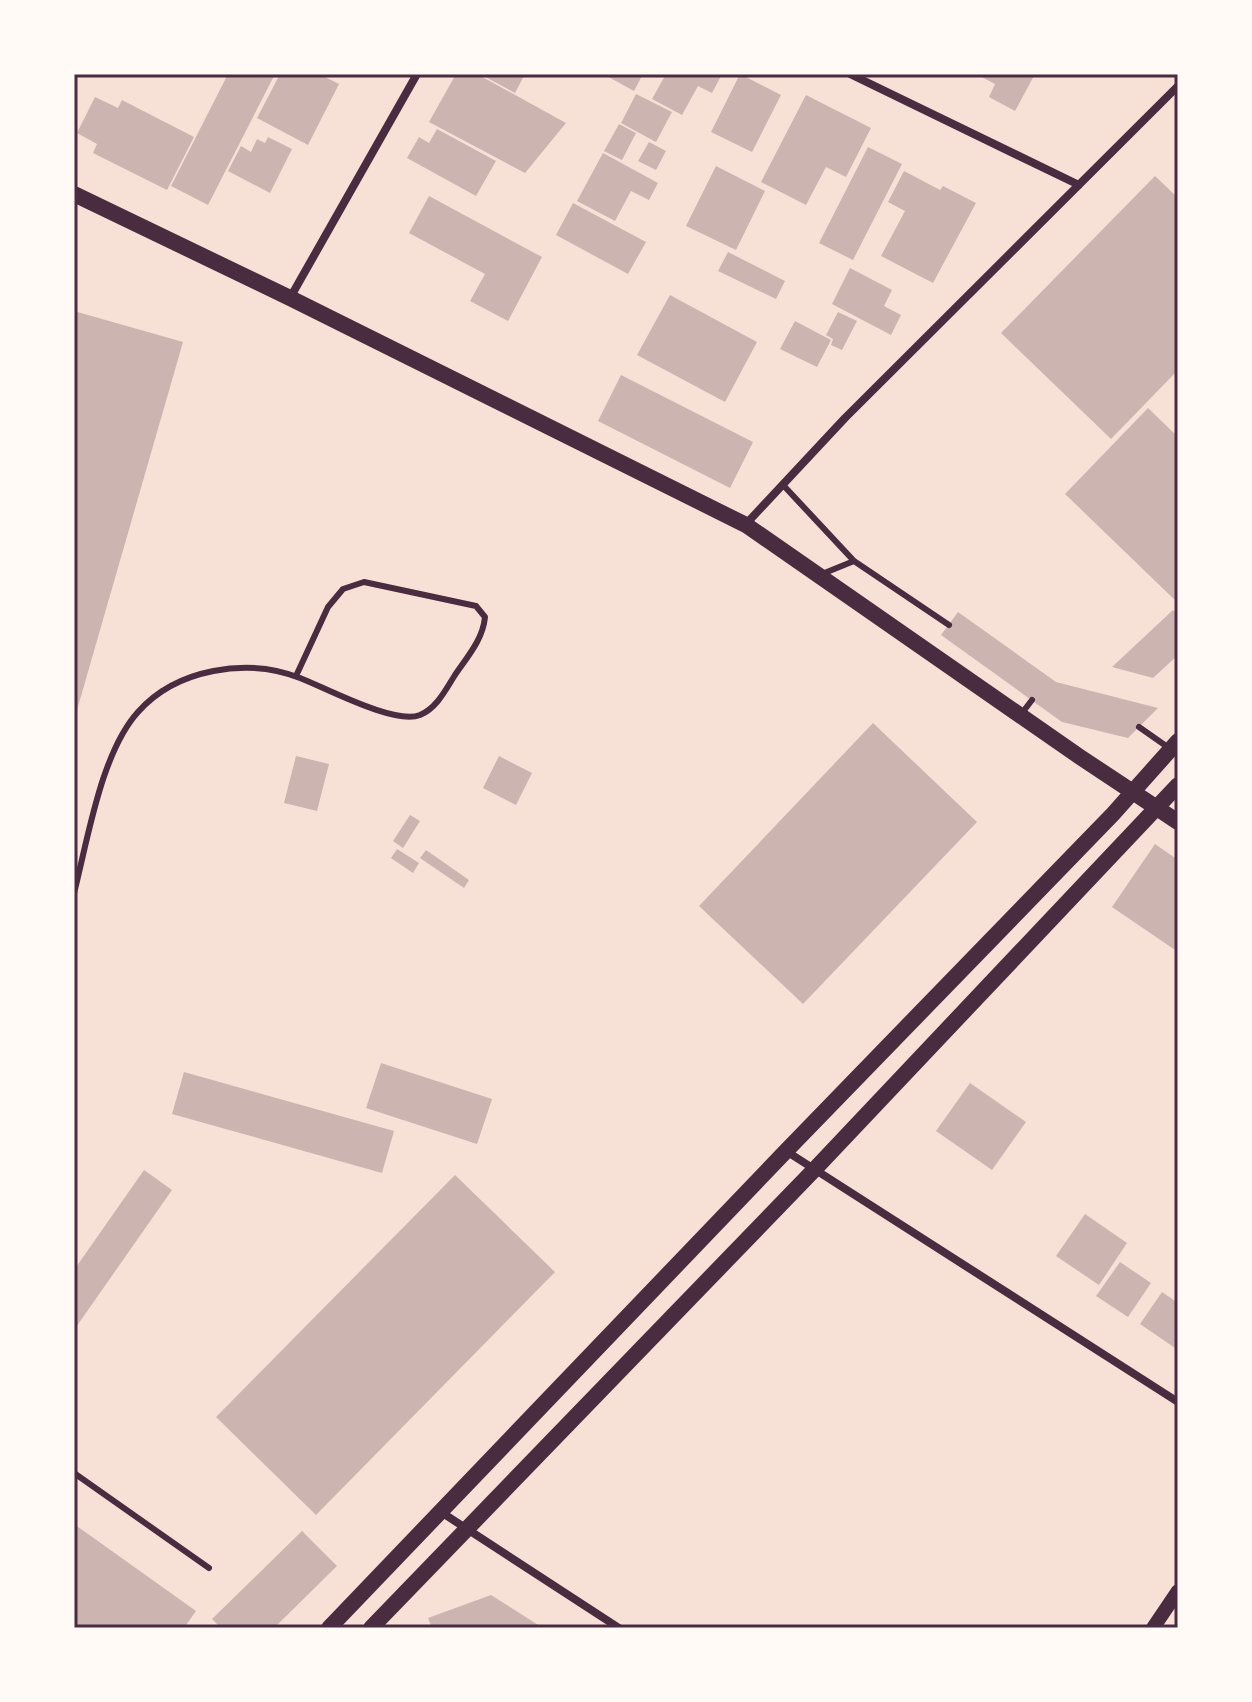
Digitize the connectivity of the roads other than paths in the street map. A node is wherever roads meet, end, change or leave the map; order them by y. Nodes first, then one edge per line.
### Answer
1 (417, 74) edge
2 (850, 74) edge
3 (1178, 86) edge
4 (1079, 185) junction
5 (74, 194) edge
6 (290, 298) junction
7 (784, 486) junction
8 (746, 525) junction
9 (854, 561) junction
10 (818, 575) junction
11 (949, 625) dead end
12 (296, 676) junction
13 (1032, 700) dead end
14 (1020, 715) junction
15 (1139, 727) dead end
16 (1174, 745) edge
17 (1178, 785) edge
18 (1134, 792) junction
19 (1156, 808) junction
20 (1178, 822) edge
21 (74, 893) edge
22 (786, 1151) junction
23 (814, 1170) junction
24 (1178, 1402) edge
25 (74, 1473) edge
26 (441, 1512) junction
27 (465, 1529) junction
28 (209, 1568) dead end
29 (1178, 1591) edge
30 (329, 1628) edge
31 (371, 1628) edge
32 (619, 1628) edge
33 (1153, 1628) edge

1 - 6 street
2 - 4 street
3 - 4 street
4 - 7 street
5 - 6 main road
6 - 8 main road
7 - 8 street
7 - 9 lane
8 - 10 main road
9 - 10 lane
9 - 11 lane
10 - 14 main road
12 - 12 lane
12 - 21 lane
13 - 14 lane
14 - 18 main road
15 - 16 lane
16 - 18 main road
17 - 19 main road
18 - 19 main road
18 - 22 main road
19 - 20 main road
19 - 23 main road
22 - 23 street
22 - 26 main road
23 - 24 street
23 - 27 main road
25 - 28 lane
26 - 27 street
26 - 30 main road
27 - 31 main road
27 - 32 street
29 - 33 street

